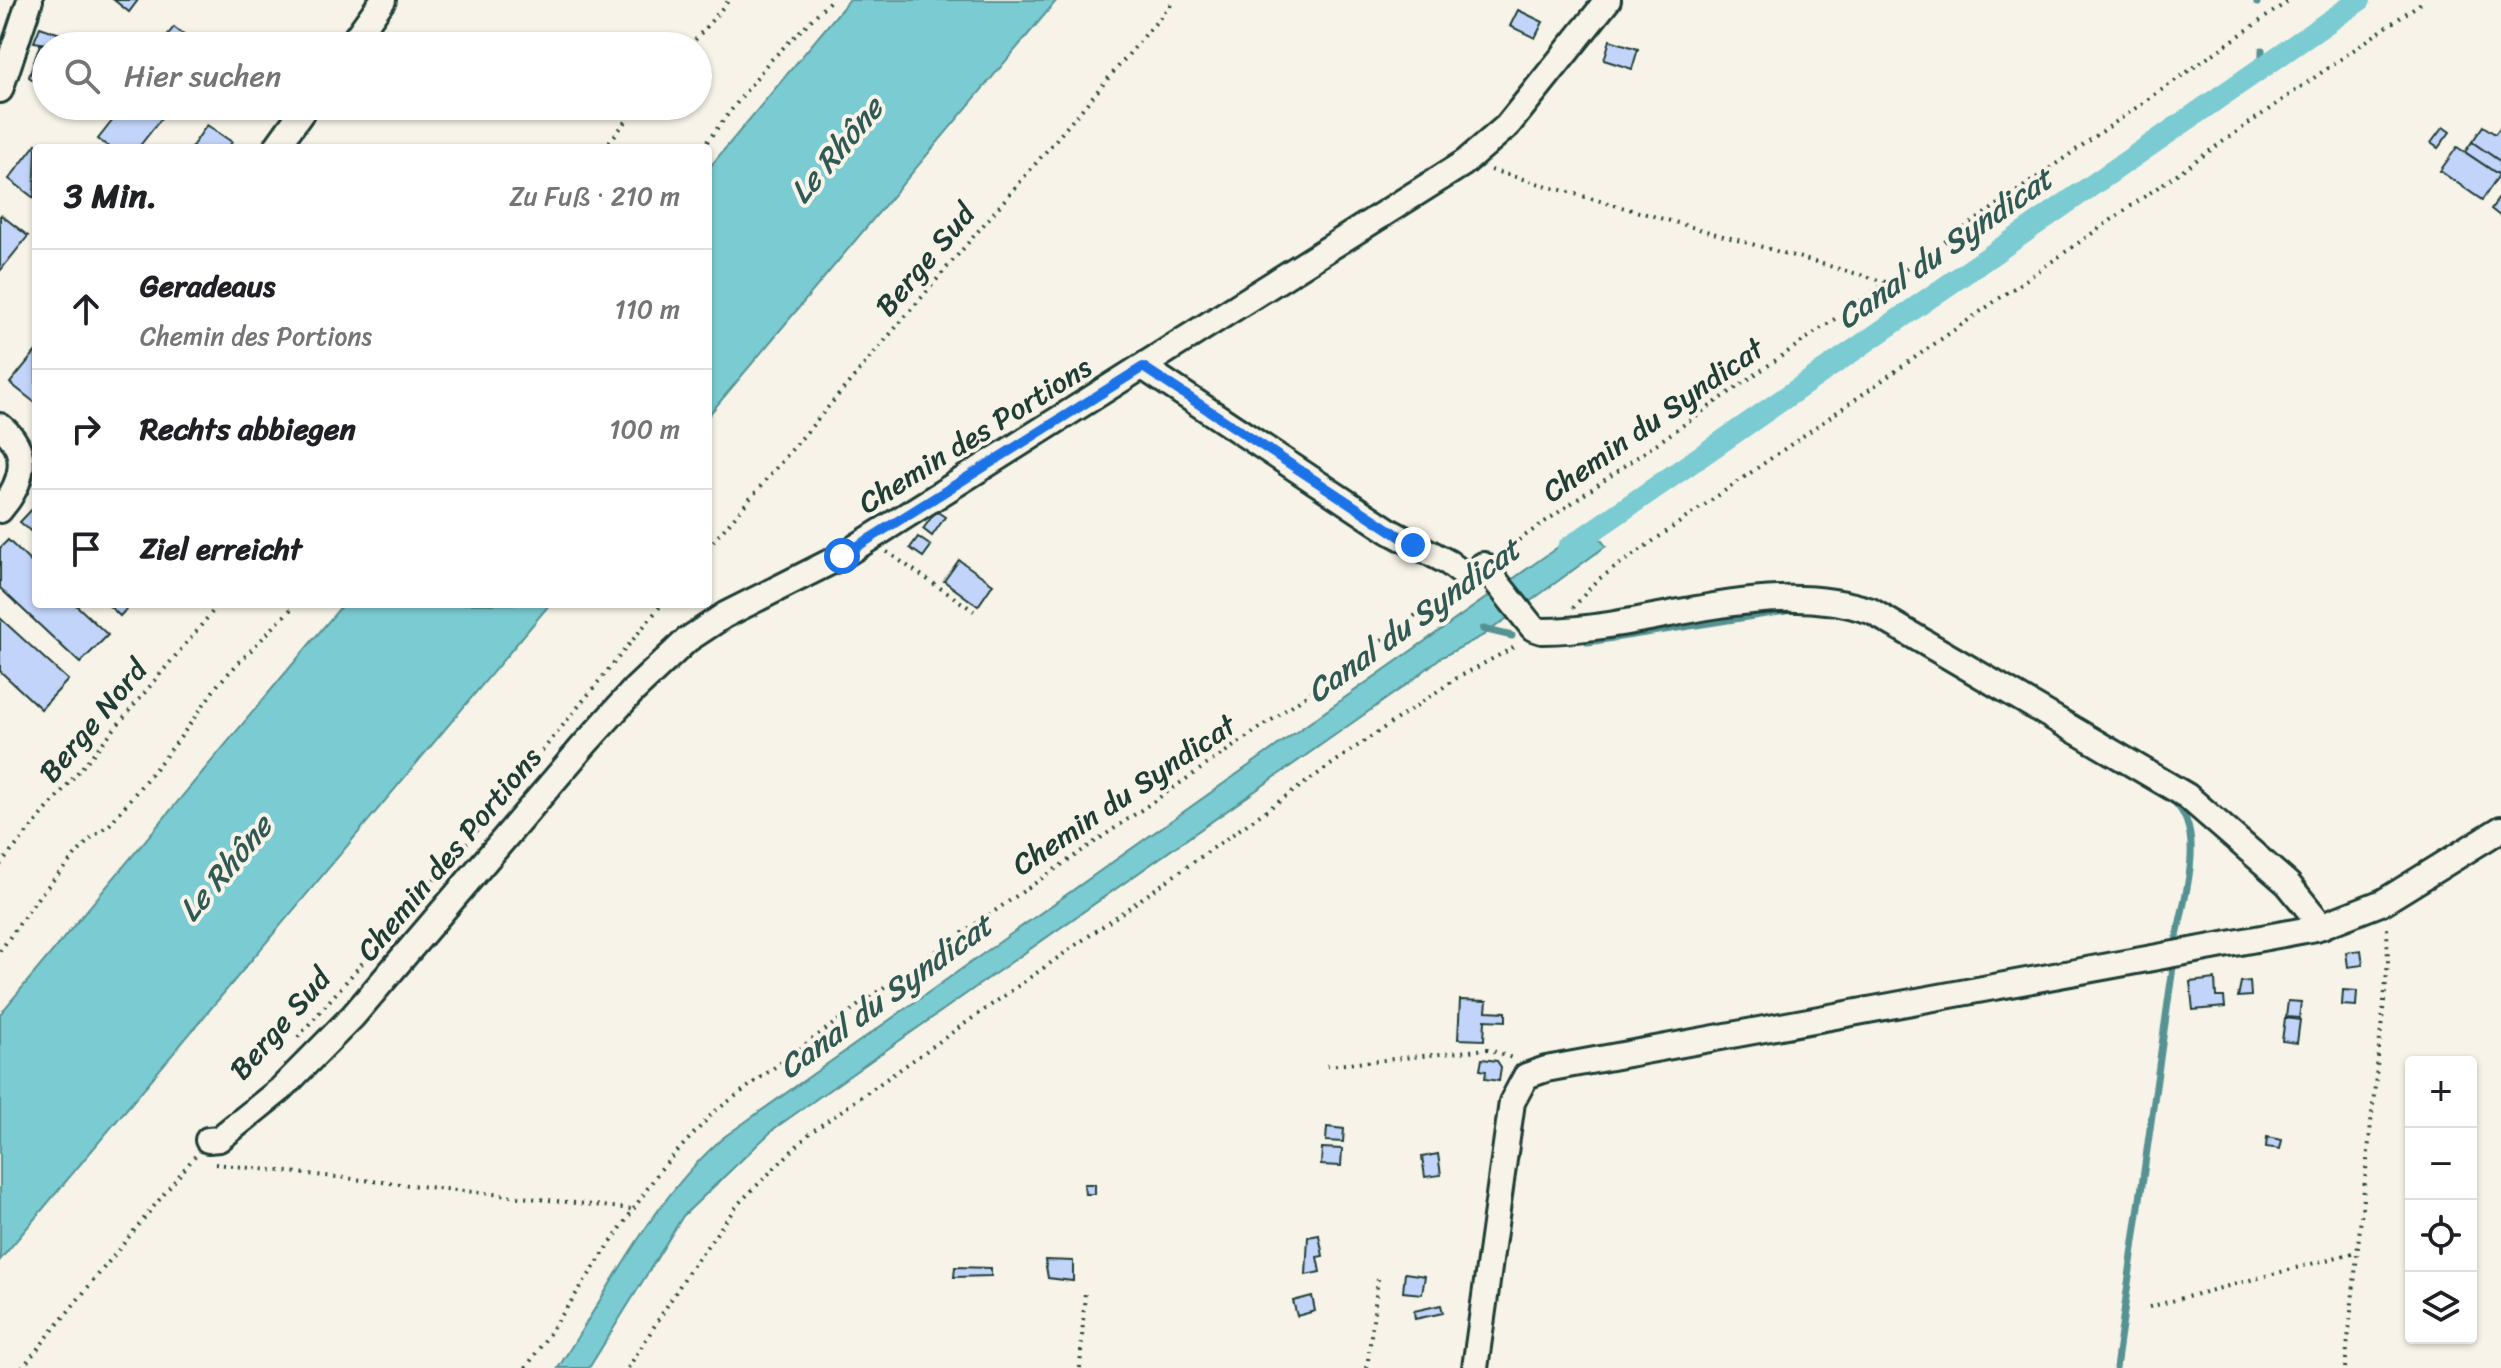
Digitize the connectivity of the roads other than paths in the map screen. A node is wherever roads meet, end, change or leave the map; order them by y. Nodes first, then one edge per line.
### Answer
1 (30, 0) edge
2 (383, 0) edge
3 (1608, 0) edge
4 (360, 32) edge
5 (0, 90) edge
6 (296, 120) edge
7 (279, 144) edge
8 (1143, 367) junction
9 (2, 428) edge
10 (32, 440) edge
11 (5, 504) edge
12 (2501, 829) edge
13 (2322, 926) junction
14 (201, 1149) road end
15 (1475, 1368) edge

1 - 5 street
2 - 4 street
3 - 8 street, Chemin des Portions
6 - 7 street
8 - 13 street
8 - 14 street, Chemin des Portions
9 - 10 street
9 - 11 street
12 - 13 street
13 - 15 street

